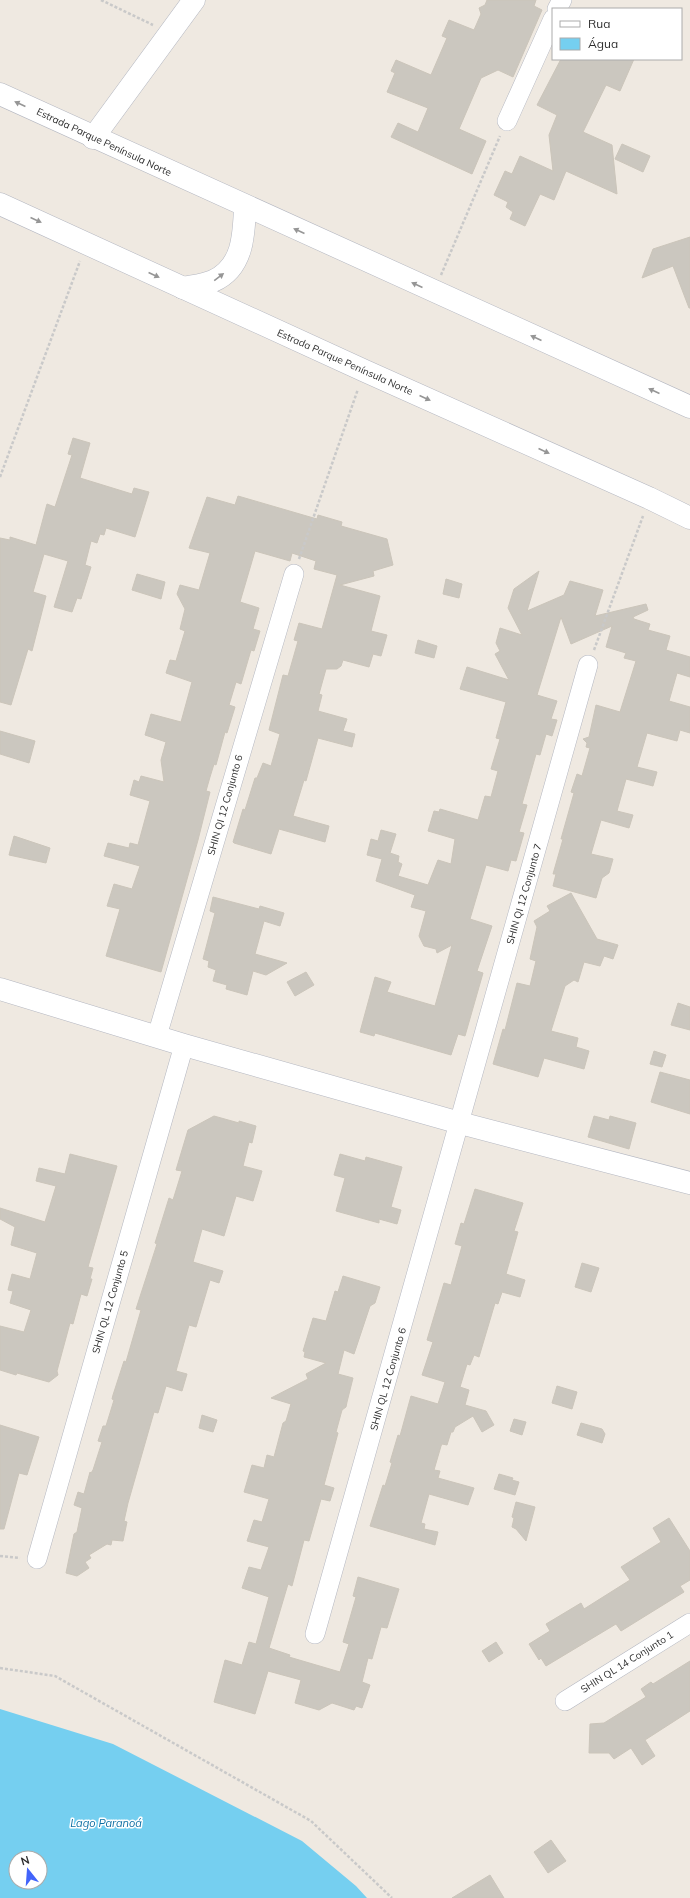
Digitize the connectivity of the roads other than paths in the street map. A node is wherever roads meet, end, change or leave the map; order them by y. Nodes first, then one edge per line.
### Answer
1 (194, 0) edge
2 (552, 21) edge
3 (0, 94) edge
4 (507, 122) road end
5 (93, 138) junction
6 (0, 204) edge
7 (245, 207) junction
8 (182, 288) junction
9 (690, 407) edge
10 (690, 518) edge
11 (294, 574) road end
12 (588, 665) road end
13 (0, 989) edge
14 (157, 1036) junction
15 (184, 1045) junction
16 (460, 1123) junction
17 (690, 1183) edge
18 (37, 1559) dead end
19 (690, 1622) edge
20 (315, 1634) dead end
21 (565, 1701) dead end

1 - 5 main road
2 - 4 street
5 -> 3 main road, Estrada Parque Península Norte
5 - 7 main road, Estrada Parque Península Norte
6 -> 8 main road, Estrada Parque Península Norte
8 -> 7 main road
9 -> 7 main road, Estrada Parque Península Norte
8 -> 10 main road, Estrada Parque Península Norte
11 - 14 street, SHIN QI 12 Conjunto 6
12 - 16 street, SHIN QI 12 Conjunto 7
13 - 14 main road
14 - 15 main road
15 - 16 main road
15 - 18 street, SHIN QL 12 Conjunto 5
16 - 17 main road
16 - 20 street, SHIN QL 12 Conjunto 6
19 - 21 street, SHIN QL 14 Conjunto 1

